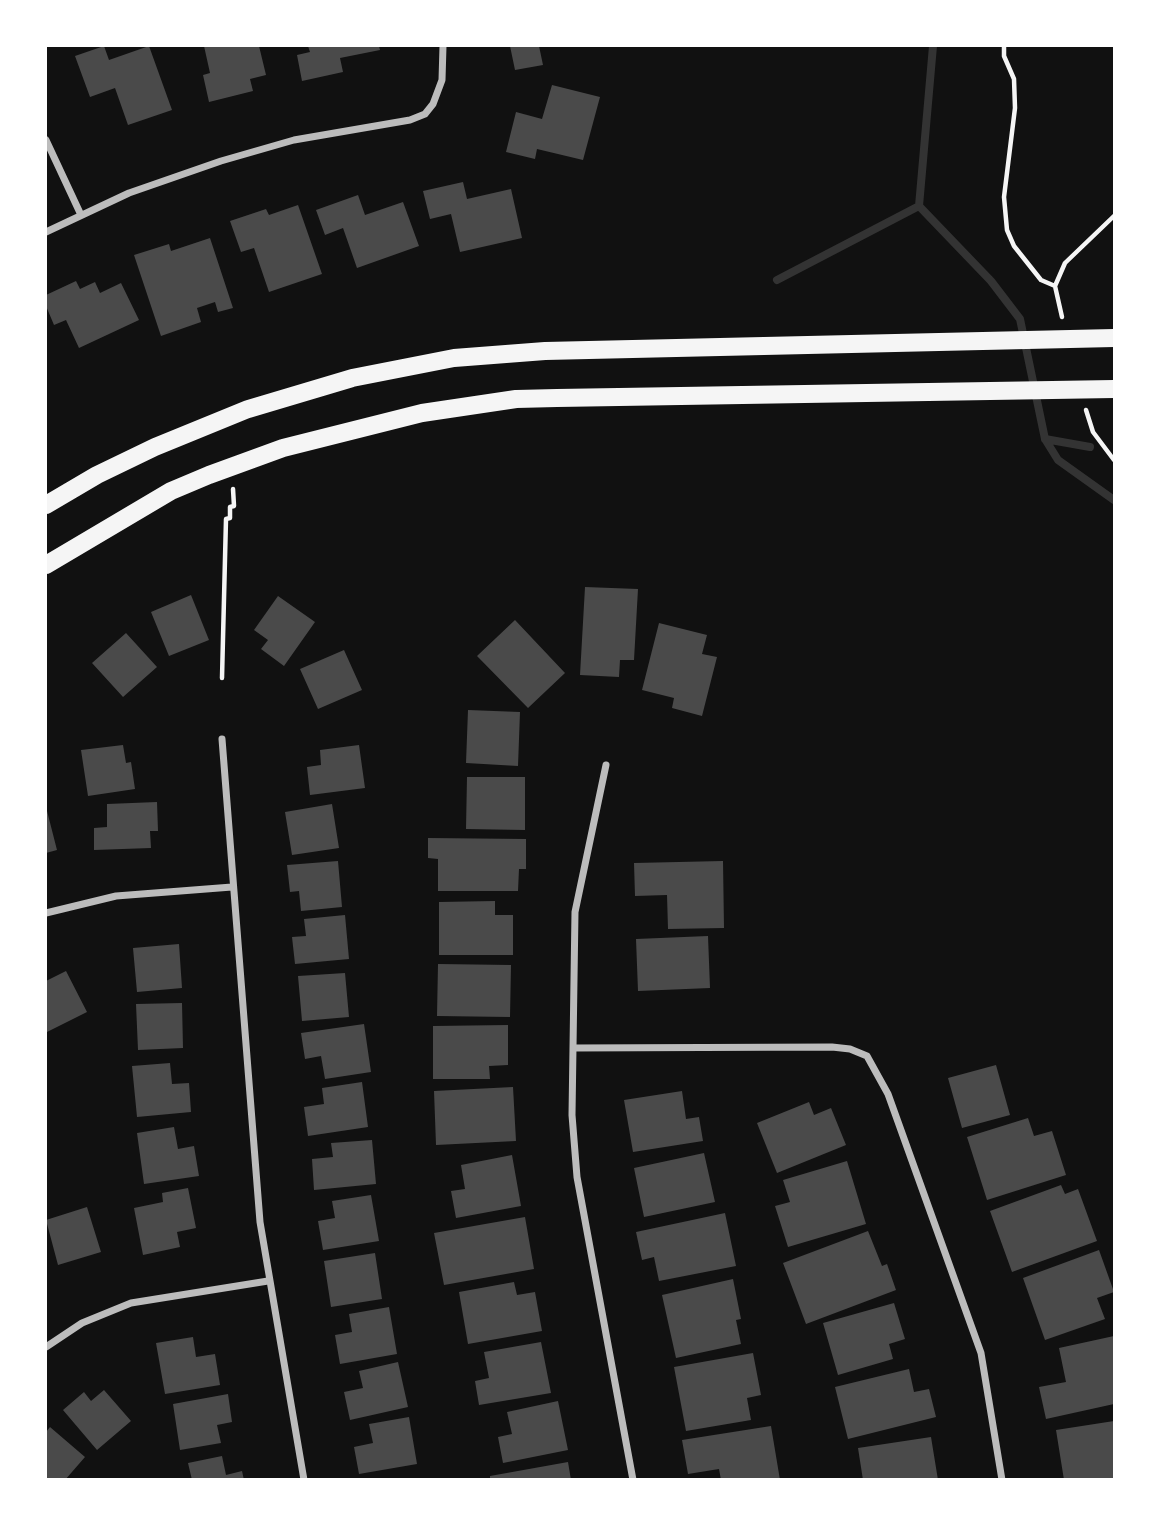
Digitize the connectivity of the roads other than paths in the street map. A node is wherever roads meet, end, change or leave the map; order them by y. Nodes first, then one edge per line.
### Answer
1 (443, 46) edge
2 (46, 141) edge
3 (81, 215) junction
4 (46, 232) edge
5 (1115, 338) edge
6 (1115, 389) edge
7 (46, 505) edge
8 (46, 565) edge
9 (222, 739) dead end
10 (606, 765) dead end
11 (232, 887) junction
12 (46, 913) edge
13 (573, 1048) junction
14 (268, 1281) junction
15 (46, 1347) edge
16 (304, 1479) edge
17 (633, 1479) edge
18 (1002, 1479) edge

1 - 3 street
2 - 3 street
3 - 4 street
5 - 7 main road
6 - 8 main road
9 - 11 street
10 - 13 street
11 - 12 street
11 - 14 street
13 - 17 street
13 - 18 street
14 - 15 street
14 - 16 street

